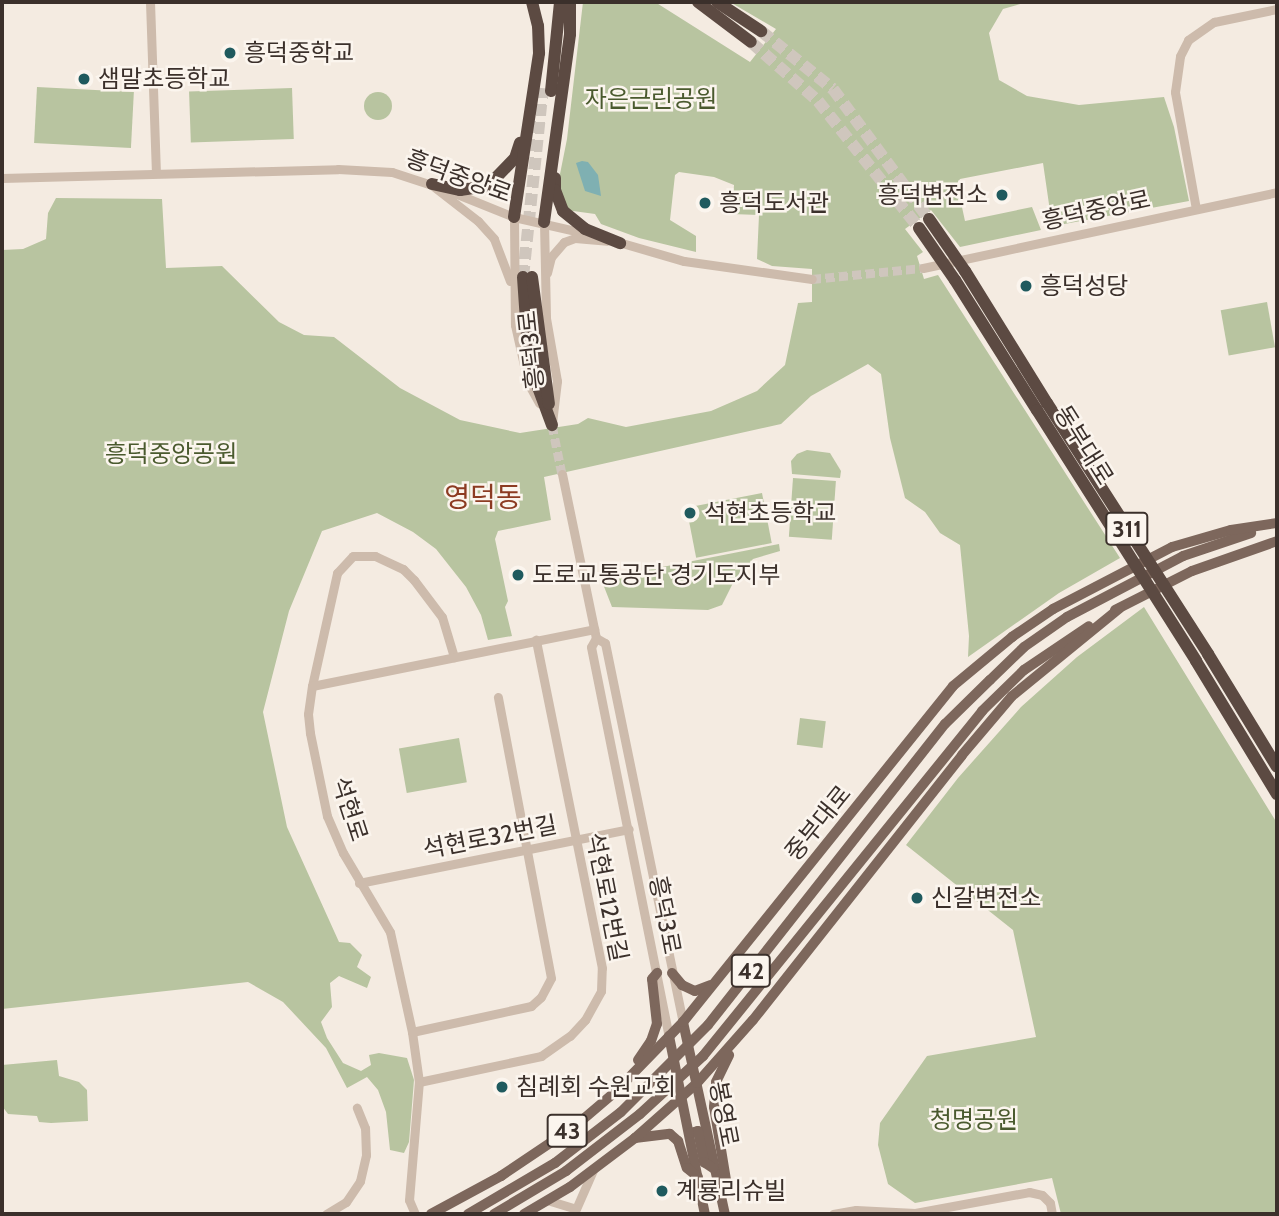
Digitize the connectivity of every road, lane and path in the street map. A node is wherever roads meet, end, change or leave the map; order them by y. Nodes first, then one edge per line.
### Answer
1 (150, 2) edge
2 (532, 2) edge
3 (541, 2) edge
4 (561, 2) edge
5 (570, 2) edge
6 (698, 2) edge
7 (717, 2) edge
8 (1277, 9) edge
9 (761, 31) tunnel mouth
10 (751, 42) tunnel mouth
11 (543, 92) junction
12 (555, 132) junction
13 (156, 172) junction
14 (2, 178) edge
15 (432, 184) junction
16 (1277, 192) edge
17 (1195, 209) junction
18 (514, 217) junction
19 (544, 222) junction
20 (924, 223) tunnel mouth
21 (620, 243) junction
22 (923, 268) tunnel mouth
23 (527, 277) tunnel mouth
24 (813, 279) tunnel mouth
25 (544, 285) junction
26 (515, 308) junction
27 (552, 425) junction
28 (562, 474) tunnel mouth
29 (1277, 524) edge
30 (1277, 541) edge
31 (1120, 608) junction
32 (595, 633) junction
33 (536, 640) junction
34 (454, 657) junction
35 (1202, 658) junction
36 (312, 686) junction
37 (498, 697) dead end
38 (1277, 767) edge
39 (1277, 794) edge
40 (629, 829) junction
41 (576, 839) junction
42 (528, 849) junction
43 (359, 883) junction
44 (657, 973) junction
45 (672, 973) junction
46 (716, 981) junction
47 (753, 1020) junction
48 (683, 1022) junction
49 (412, 1032) junction
50 (669, 1036) junction
51 (419, 1082) junction
52 (697, 1083) junction
53 (617, 1090) junction
54 (683, 1097) junction
55 (358, 1108) dead end
56 (690, 1133) junction
57 (635, 1138) junction
58 (713, 1168) junction
59 (593, 1170) junction
60 (698, 1177) junction
61 (720, 1195) junction
62 (547, 1200) junction
63 (576, 1212) edge
64 (326, 1214) edge
65 (415, 1214) edge
66 (430, 1214) edge
67 (468, 1214) edge
68 (494, 1214) edge
69 (524, 1214) edge
70 (705, 1214) edge
71 (725, 1214) edge
72 (833, 1214) edge
73 (1052, 1214) edge

1 - 13 street
2 - 11 highway
3 - 11 highway
4 - 11 highway
5 - 12 highway
6 - 10 highway
7 - 9 highway
8 - 17 street
11 - 15 highway
11 - 18 highway
12 - 19 highway
12 - 21 highway
13 - 14 street, 흥덕중앙로
13 - 15 street, 흥덕중앙로
15 - 18 street, 흥덕중앙로
15 - 26 street
16 - 17 street, 흥덕중앙로
17 - 22 street, 흥덕중앙로
18 - 19 street, 흥덕중앙로
18 - 26 street, 흥덕3로
19 - 21 street, 흥덕중앙로
19 - 25 street, 흥덕3로
20 - 35 highway, 동부대로 / 311, bridge
21 - 24 street, 흥덕중앙로
21 - 25 street
23 - 27 highway
25 - 27 street, 흥덕3로
26 - 27 street, 흥덕3로
28 - 32 street, 흥덕3로
29 - 46 main road, 중부대로
29 - 67 main road, 중부대로 / 42, bridge
30 - 31 main road, 42
31 - 47 main road
31 - 68 main road, 42, bridge
32 - 33 street
32 - 40 street, 흥덕3로
32 - 45 street, 흥덕3로
33 - 34 street
33 - 41 street, 석현로12번길
34 - 36 street
34 - 36 street, 석현로
35 - 38 highway, 동부대로 / 311
35 - 39 highway, 동부대로 / 311
36 - 43 street, 석현로
37 - 42 street
40 - 41 street, 석현로32번길
40 - 44 street, 흥덕3로
41 - 42 street, 석현로32번길
41 - 51 street, 석현로12번길
42 - 43 street, 석현로32번길
42 - 49 street
43 - 49 street, 석현로
44 - 50 street, 흥덕3로
44 - 53 main road
45 - 46 main road
45 - 48 street, 흥덕3로
46 - 48 main road, 중부대로
47 - 52 main road
47 - 61 main road
48 - 50 main road, 중부대로 / 43
48 - 52 main road, 봉영로
49 - 51 street, 석현로
50 - 53 main road, 중부대로 / 43
50 - 54 main road, 봉영로
51 - 65 street, 석현로
52 - 54 main road
52 - 58 main road, 봉영로
53 - 66 main road, 중부대로 / 43
54 - 56 main road, 봉영로
54 - 57 main road
55 - 64 street
56 - 58 main road
56 - 60 main road, 봉영로
57 - 59 main road, 43
57 - 60 main road
58 - 61 main road, 봉영로
59 - 62 main road, 43
59 - 63 street
60 - 70 main road, 봉영로
61 - 71 main road, 봉영로
62 - 63 street
62 - 69 main road, 43
72 - 73 street

